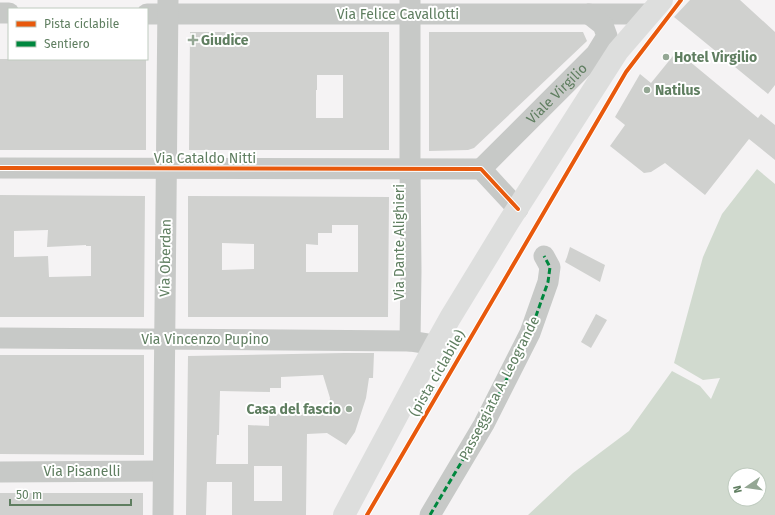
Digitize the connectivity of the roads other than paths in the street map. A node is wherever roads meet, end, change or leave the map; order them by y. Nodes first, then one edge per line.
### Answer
1 (168, 7) edge
2 (410, 7) edge
3 (656, 7) edge
4 (148, 14) edge
5 (589, 14) junction
6 (0, 168) edge
7 (167, 168) junction
8 (410, 169) junction
9 (481, 169) junction
10 (518, 209) junction
11 (544, 256) dead end
12 (0, 338) edge
13 (164, 339) junction
14 (410, 341) junction
15 (435, 345) junction
16 (163, 471) junction
17 (0, 472) edge
18 (163, 515) edge
19 (344, 515) edge
20 (430, 515) edge

1 - 2 street, Via Felice Cavallotti
1 - 4 street, Via Felice Cavallotti
1 - 7 street, Via Oberdan
2 - 5 street, Via Felice Cavallotti
2 - 8 street, Via Dante Alighieri
3 - 5 street, Via Felice Cavallotti
3 - 10 main road
5 - 9 street, Viale Virgilio
6 - 7 street, Via Cataldo Nitti
7 - 8 street, Via Cataldo Nitti
7 - 13 street, Via Oberdan
8 - 9 street, Via Cataldo Nitti
8 - 14 street, Via Dante Alighieri
9 - 10 street
10 - 15 main road
11 - 20 street, Passeggiata A. Leogrande
12 - 13 street, Via Vincenzo Pupino
13 - 14 street, Via Vincenzo Pupino
13 - 16 street, Via Oberdan
14 - 15 street, Via Vincenzo Pupino
15 - 19 main road
16 - 17 street, Via Pisanelli
16 - 18 street, Via Oberdan

